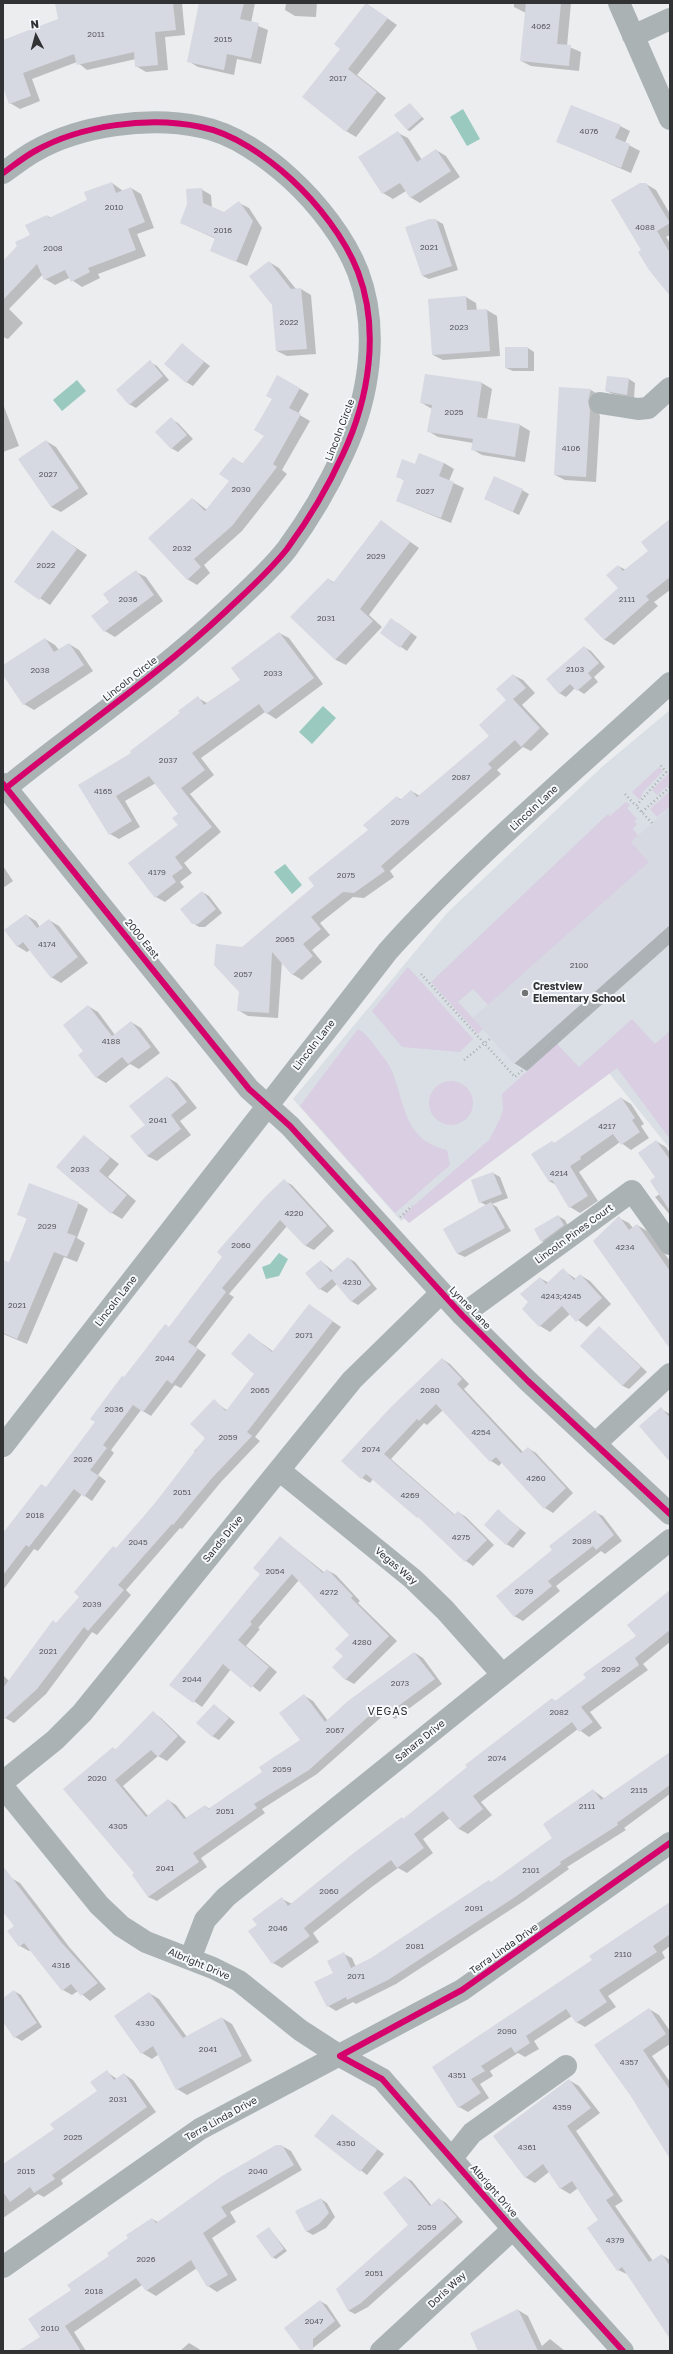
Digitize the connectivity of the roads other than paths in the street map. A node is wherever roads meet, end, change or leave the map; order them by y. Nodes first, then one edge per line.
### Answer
1 (619, 3) edge
2 (670, 19) edge
3 (633, 36) junction
4 (670, 119) edge
5 (3, 173) edge
6 (670, 388) edge
7 (600, 404) dead end
8 (670, 683) edge
9 (5, 786) edge
10 (267, 1105) junction
11 (670, 1244) edge
12 (441, 1293) junction
13 (462, 1315) junction
14 (670, 1374) edge
15 (595, 1444) junction
16 (3, 1446) edge
17 (279, 1470) junction
18 (670, 1514) edge
19 (670, 1540) edge
20 (502, 1674) junction
21 (3, 1782) edge
22 (3, 1787) edge
23 (670, 1843) edge
24 (190, 1959) junction
25 (340, 2056) junction
26 (566, 2066) dead end
27 (452, 2158) junction
28 (513, 2229) junction
29 (3, 2268) edge
30 (381, 2351) edge
31 (623, 2351) edge

1 - 3 street
2 - 3 street
3 - 4 street
5 - 9 street, Lincoln Circle
6 - 7 street
8 - 10 street, Lincoln Lane
9 - 10 street, 2000 East
10 - 12 street, Lynne Lane
10 - 16 street, Lincoln Lane
11 - 13 street, Lincoln Pines Court
12 - 13 street, Lynne Lane
12 - 17 street, Sands Drive
13 - 15 street, Lynne Lane
14 - 15 street
15 - 18 street, Lynne Lane
17 - 20 street, Vegas Way
17 - 21 street, Sands Drive
19 - 20 street, Sahara Drive
20 - 24 street, Sahara Drive
22 - 24 street, Albright Drive
23 - 25 street, Terra Linda Drive
24 - 25 street, Albright Drive
25 - 27 street, Albright Drive
25 - 29 street, Terra Linda Drive
26 - 27 street
27 - 28 street, Albright Drive
28 - 30 street, Doris Way
28 - 31 street, Albright Drive

